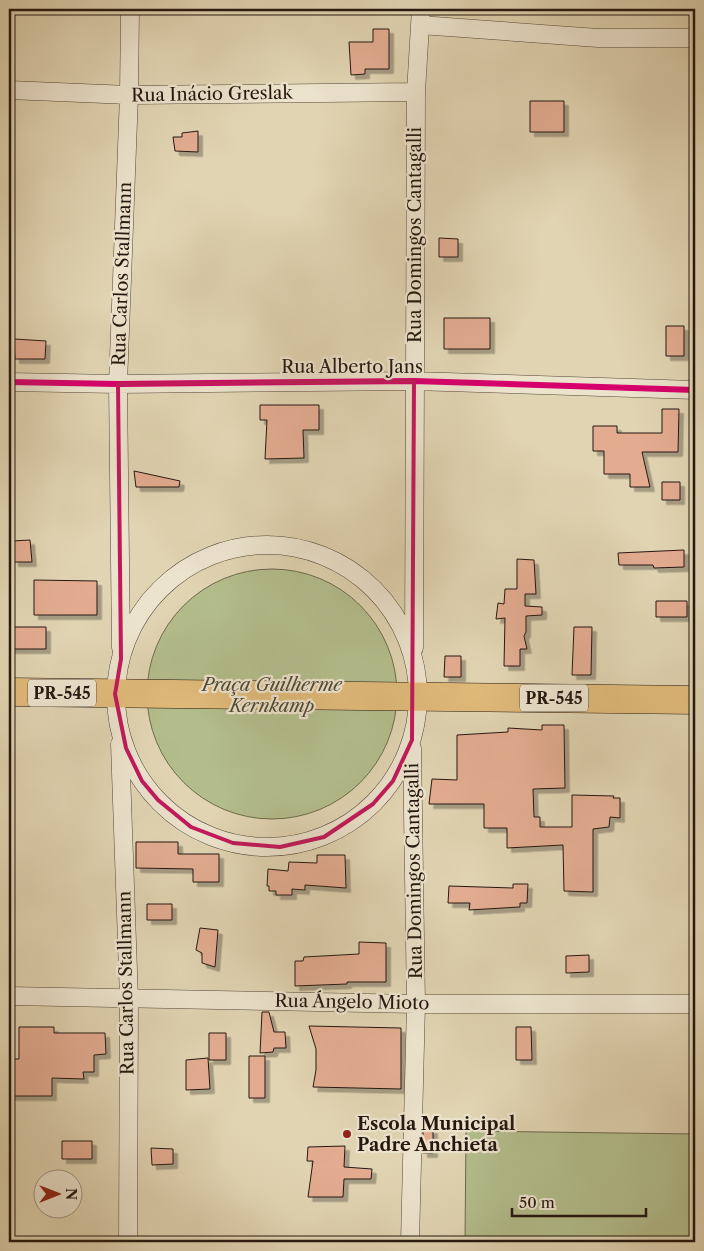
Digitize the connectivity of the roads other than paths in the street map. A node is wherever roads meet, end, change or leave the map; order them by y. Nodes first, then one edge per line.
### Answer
1 (130, 9) edge
2 (420, 17) edge
3 (695, 38) edge
4 (9, 90) edge
5 (416, 92) junction
6 (129, 96) junction
7 (414, 380) junction
8 (9, 382) edge
9 (118, 384) junction
10 (695, 390) edge
11 (121, 659) junction
12 (413, 684) junction
13 (9, 692) edge
14 (116, 694) junction
15 (695, 700) edge
16 (119, 723) junction
17 (412, 740) junction
18 (9, 996) edge
19 (128, 999) junction
20 (416, 1004) junction
21 (695, 1004) edge
22 (128, 1242) edge
23 (410, 1242) edge

1 - 6 street, Rua Carlos Stallmann
2 - 3 street
2 - 5 street, Rua Domingos Cantagalli
4 - 6 street, Rua Inácio Greslak
5 - 6 street, Rua Inácio Greslak
5 - 7 street, Rua Domingos Cantagalli
6 - 9 street, Rua Carlos Stallmann
7 - 9 street, Rua Alberto Jans
7 - 10 street, Rua Alberto Jans
7 - 12 street, Rua Domingos Cantagalli
8 - 9 street, Rua Alberto Jans
9 - 11 street, Rua Carlos Stallmann
11 - 12 street
11 - 14 street
12 - 14 highway, PR-545
12 - 15 highway, PR-545
12 - 17 street, Rua Domingos Cantagalli
13 - 14 highway, PR-545
14 - 16 street
16 - 17 street
16 - 19 street, Rua Carlos Stallmann
17 - 20 street, Rua Domingos Cantagalli
18 - 19 street, Rua Ángelo Mioto
19 - 20 street, Rua Ángelo Mioto
19 - 22 street, Rua Carlos Stallmann
20 - 21 street, Rua Ángelo Mioto
20 - 23 street, Rua Domingos Cantagalli

